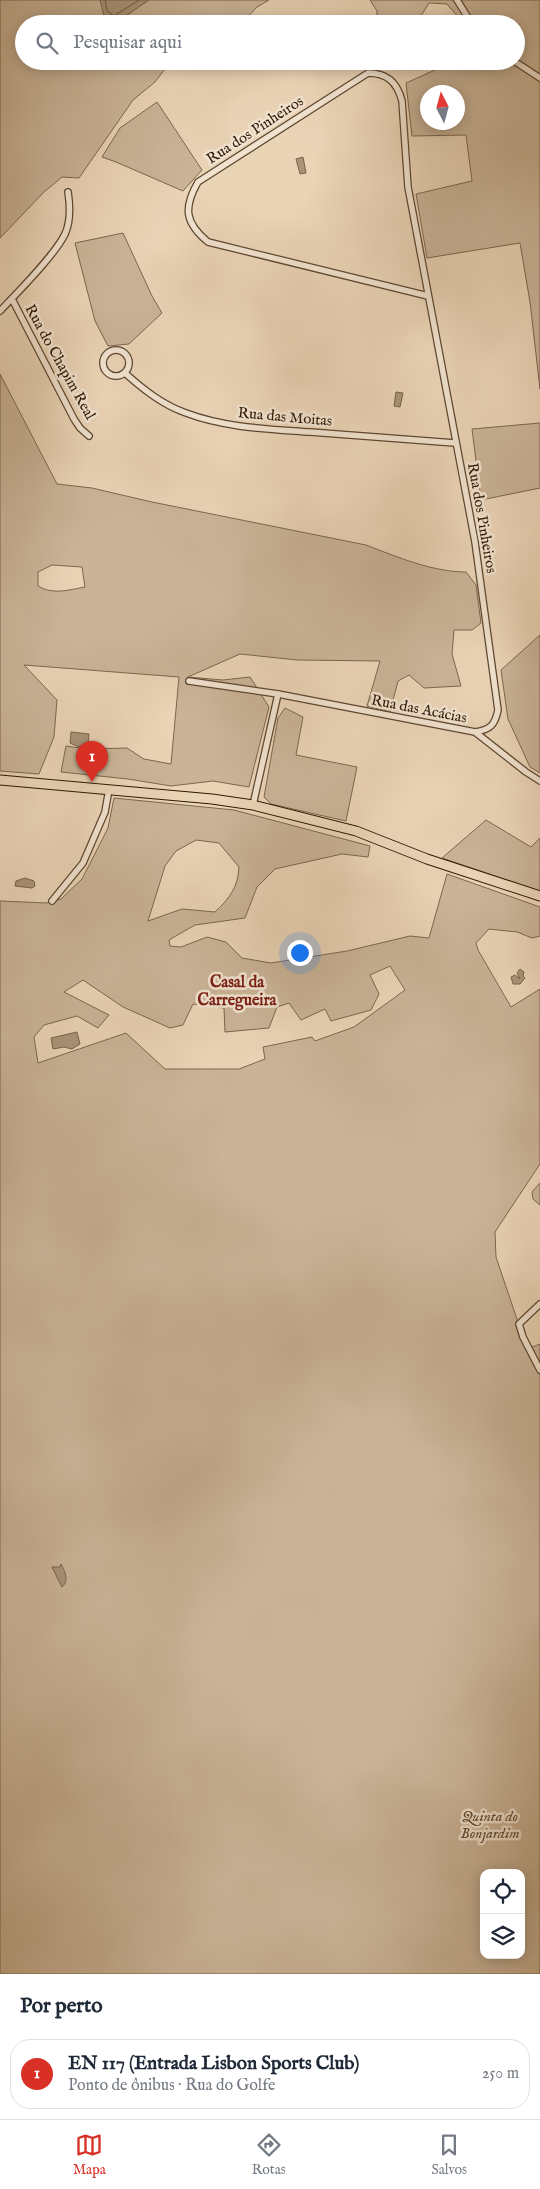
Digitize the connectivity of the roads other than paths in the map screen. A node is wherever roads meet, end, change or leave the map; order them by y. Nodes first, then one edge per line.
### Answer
1 (457, 0) edge
2 (466, 15) edge
3 (525, 68) edge
4 (540, 78) edge
5 (68, 192) dead end
6 (428, 296) junction
7 (12, 299) junction
8 (0, 311) edge
9 (126, 374) junction
10 (89, 436) dead end
11 (455, 443) junction
12 (189, 681) dead end
13 (278, 694) junction
14 (476, 732) junction
15 (0, 780) edge
16 (540, 781) edge
17 (109, 789) junction
18 (253, 805) junction
19 (540, 896) edge
20 (52, 901) dead end
21 (540, 1304) edge
22 (540, 1370) edge

1 - 2 street
3 - 4 street
5 - 7 street
6 - 6 street, Rua dos Pinheiros
6 - 11 street, Rua dos Pinheiros
7 - 8 street
7 - 10 street, Rua do Chapim Real
9 - 9 street, Rua das Moitas
9 - 11 street, Rua das Moitas
11 - 14 street, Rua dos Pinheiros
12 - 13 street, Rua das Acácias
13 - 14 street, Rua das Acácias
13 - 18 street
14 - 16 street, Rua das Acácias
15 - 17 main road
17 - 18 main road
17 - 20 street
18 - 19 main road
21 - 22 street

